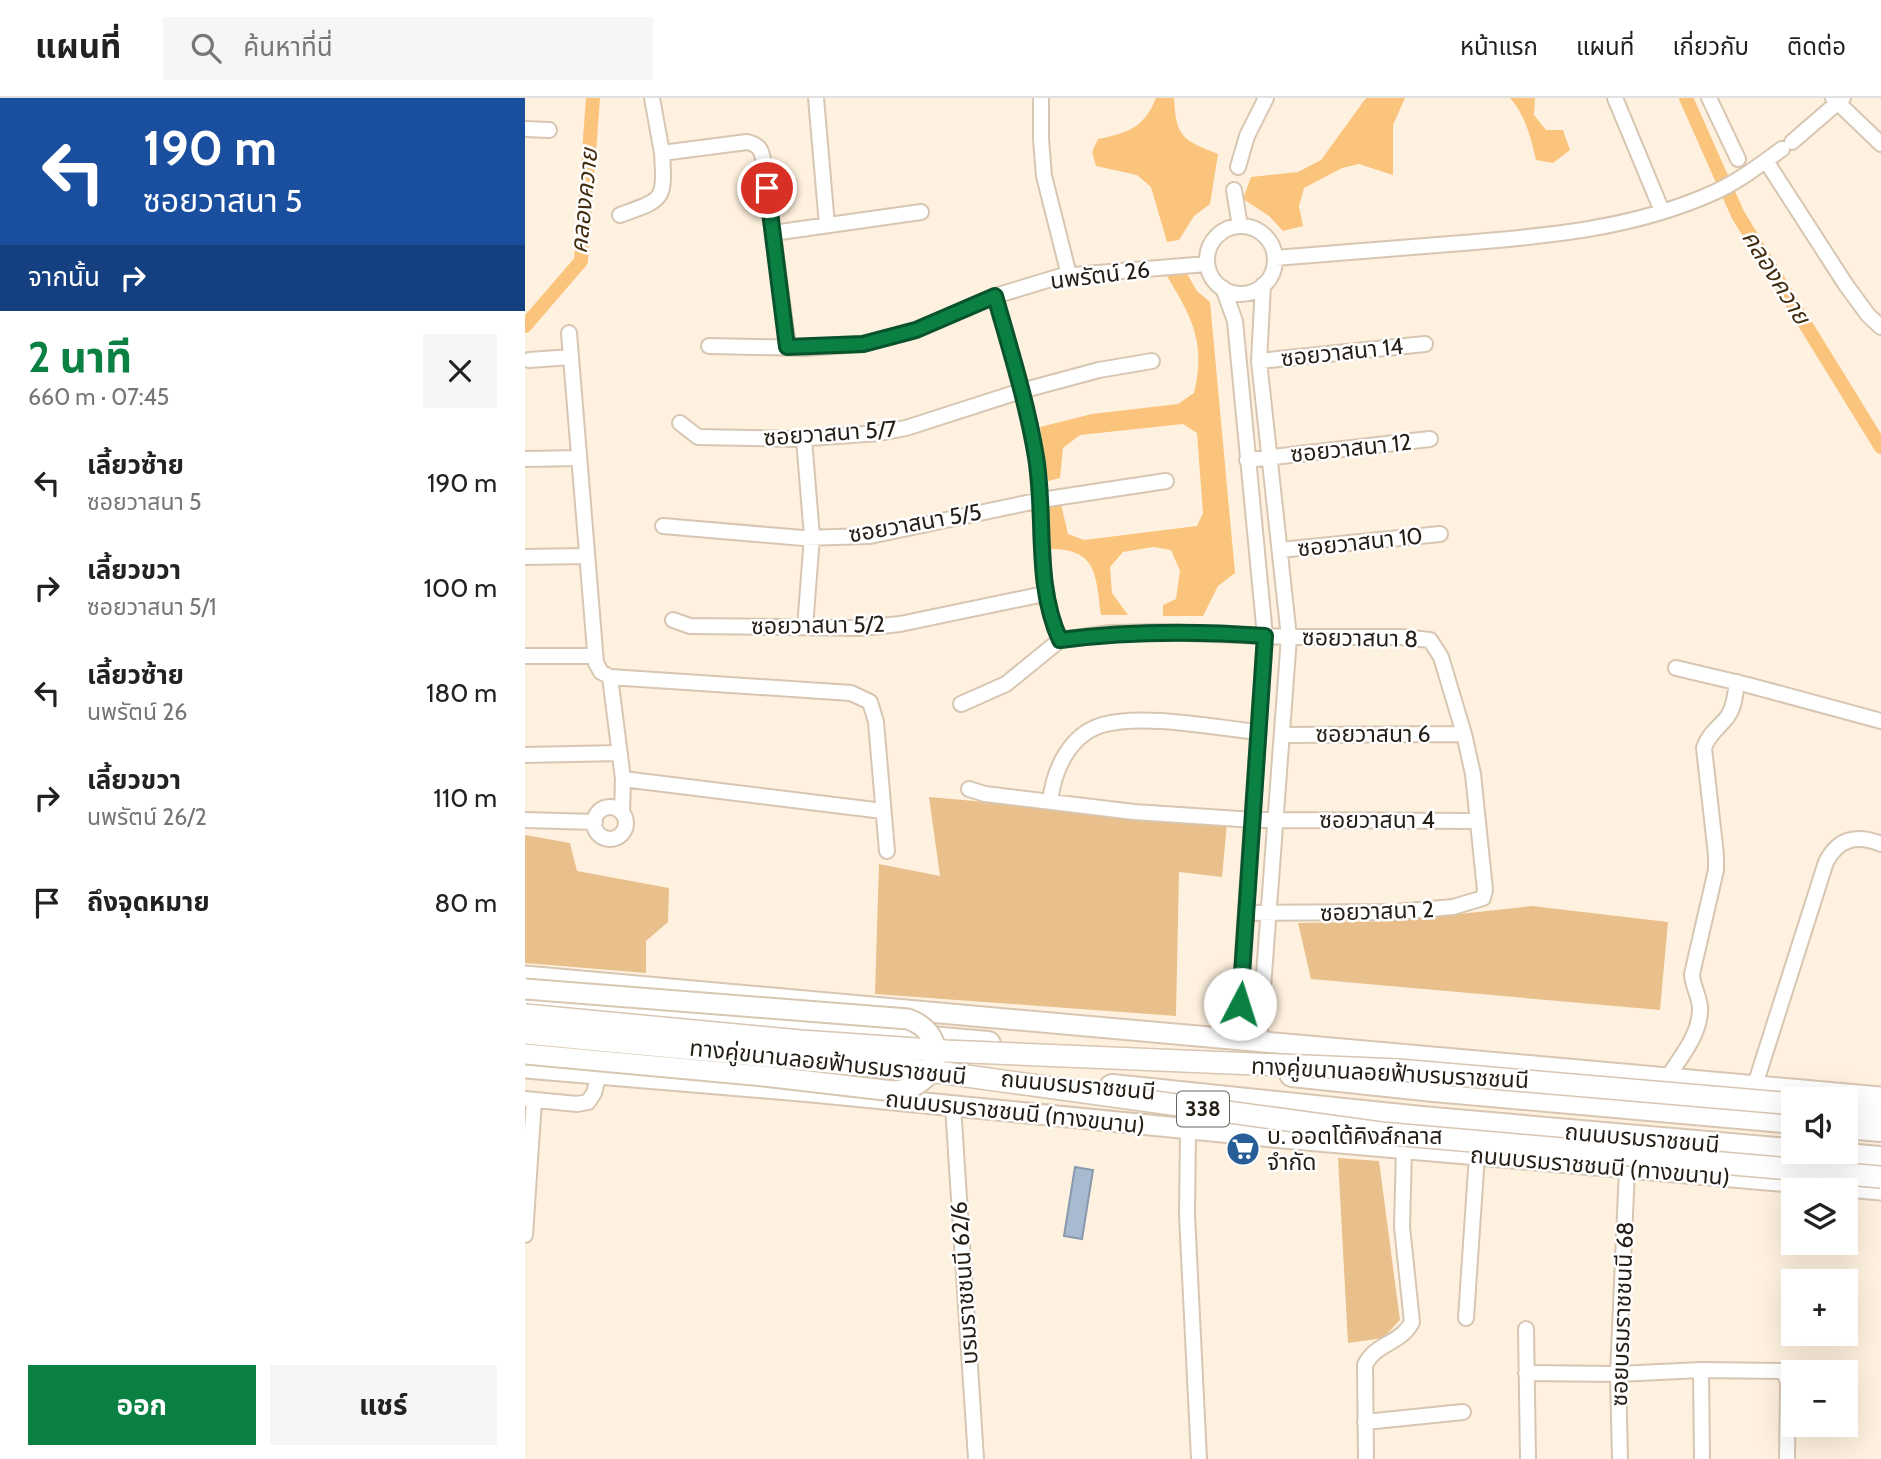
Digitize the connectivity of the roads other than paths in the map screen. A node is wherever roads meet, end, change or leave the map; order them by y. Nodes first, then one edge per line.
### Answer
1 (652, 98) edge
2 (816, 98) edge
3 (1041, 98) edge
4 (1266, 98) edge
5 (1615, 98) edge
6 (1709, 98) edge
7 (1838, 100) edge
8 (525, 129) edge
9 (548, 130) dead end
10 (1881, 144) edge
11 (662, 153) junction
12 (1738, 159) dead end
13 (1766, 161) junction
14 (1238, 167) dead end
15 (1234, 190) dead end
16 (1662, 211) junction
17 (921, 212) dead end
18 (620, 215) dead end
19 (827, 225) junction
20 (1240, 226) junction
21 (772, 233) junction
22 (1275, 258) junction
23 (1207, 264) junction
24 (1069, 275) junction
25 (1263, 285) junction
26 (1223, 288) junction
27 (995, 296) junction
28 (1881, 327) edge
29 (569, 333) dead end
30 (1425, 344) dead end
31 (709, 346) dead end
32 (787, 347) junction
33 (571, 357) junction
34 (529, 360) dead end
35 (1152, 361) dead end
36 (1259, 361) junction
37 (1021, 391) junction
38 (680, 423) dead end
39 (804, 439) junction
40 (1430, 439) dead end
41 (1271, 457) junction
42 (579, 458) junction
43 (525, 459) edge
44 (1247, 460) junction
45 (1166, 481) dead end
46 (1041, 499) junction
47 (663, 526) dead end
48 (1440, 534) dead end
49 (812, 537) junction
50 (1280, 550) junction
51 (586, 556) junction
52 (525, 557) edge
53 (1044, 594) junction
54 (673, 620) dead end
55 (805, 627) junction
56 (1265, 636) junction
57 (1289, 637) junction
58 (1060, 640) junction
59 (525, 656) edge
60 (595, 656) junction
61 (1676, 668) dead end
62 (610, 677) junction
63 (1737, 682) junction
64 (961, 704) dead end
65 (1881, 721) edge
66 (1259, 732) junction
67 (1464, 734) junction
68 (1282, 735) junction
69 (620, 753) junction
70 (525, 755) edge
71 (623, 779) junction
72 (969, 789) dead end
73 (1050, 801) junction
74 (883, 811) junction
75 (622, 813) junction
76 (525, 820) edge
77 (1254, 820) junction
78 (1276, 820) junction
79 (1478, 821) junction
80 (595, 822) junction
81 (1881, 844) edge
82 (887, 851) dead end
83 (1247, 914) junction
84 (1270, 914) junction
85 (525, 976) edge
86 (525, 989) edge
87 (525, 1004) edge
88 (525, 1016) edge
89 (525, 1033) edge
90 (1237, 1040) junction
91 (525, 1041) edge
92 (1259, 1042) junction
93 (525, 1054) edge
94 (525, 1068) edge
95 (599, 1074) junction
96 (1668, 1077) junction
97 (1755, 1085) junction
98 (1881, 1097) edge
99 (529, 1100) edge
100 (1781, 1103) edge
101 (953, 1106) junction
102 (1858, 1110) edge
103 (1881, 1112) edge
104 (1781, 1120) edge
105 (1858, 1127) edge
106 (1188, 1129) junction
107 (1881, 1129) edge
108 (1404, 1148) junction
109 (1477, 1155) junction
110 (1881, 1159) edge
111 (1627, 1169) junction
112 (1881, 1177) edge
113 (1881, 1190) edge
114 (525, 1235) edge
115 (1466, 1318) dead end
116 (1526, 1329) dead end
117 (1701, 1370) junction
118 (1526, 1373) junction
119 (1618, 1374) junction
120 (1463, 1412) dead end
121 (1365, 1422) junction
122 (976, 1459) edge
123 (1199, 1459) edge
124 (1366, 1459) edge
125 (1528, 1459) edge
126 (1620, 1459) edge
127 (1702, 1459) edge
128 (1787, 1459) edge

1 - 11 street
2 - 19 street
3 - 24 street
4 - 14 street
5 - 16 street
6 - 12 street
7 - 10 street
7 - 13 street
8 - 9 street
11 - 18 street
11 - 21 street
13 - 16 street
13 - 28 street
15 - 20 street
16 - 22 street
17 - 19 street
19 - 21 street
20 - 22 street
20 - 23 street
21 - 32 street
22 - 25 street
23 - 24 street, นพรัตน์ 26
23 - 26 street
24 - 27 street, นพรัตน์ 26
25 - 26 street
25 - 36 street
26 - 44 street
27 - 32 street, นพรัตน์ 26
27 - 37 street
29 - 33 street
30 - 36 street, ซอยวาสนา 14
31 - 32 street, นพรัตน์ 26
33 - 34 street
33 - 42 street
35 - 37 street, ซอยวาสนา 5/7
36 - 41 street
37 - 39 street, ซอยวาสนา 5/7
37 - 46 street
38 - 39 street, ซอยวาสนา 5/7
39 - 49 street
40 - 41 street, ซอยวาสนา 12
41 - 44 street, ซอยวาสนา 12
41 - 50 street
42 - 43 street
42 - 51 street
44 - 56 street
45 - 46 street, ซอยวาสนา 5/5
46 - 49 street, ซอยวาสนา 5/5
46 - 53 street
47 - 49 street, ซอยวาสนา 5/5
48 - 50 street, ซอยวาสนา 10
49 - 55 street
50 - 57 street
51 - 52 street
51 - 60 street
53 - 55 street, ซอยวาสนา 5/2
53 - 58 street
54 - 55 street, ซอยวาสนา 5/2
56 - 57 street, ซอยวาสนา 8
56 - 58 street, ซอยวาสนา 8
56 - 66 street
57 - 67 street, ซอยวาสนา 8
57 - 68 street
58 - 64 street
59 - 60 street
60 - 62 street
61 - 63 street
62 - 69 street
62 - 74 street
63 - 65 street
63 - 96 street
66 - 73 street
66 - 77 street
67 - 68 street, ซอยวาสนา 6
67 - 79 street
68 - 78 street
69 - 70 street
69 - 71 street
71 - 74 street
71 - 75 street
72 - 73 street, ซอยวาสนา 4
73 - 77 street, ซอยวาสนา 4
74 - 82 street
75 - 80 street
75 - 80 street
76 - 80 street
77 - 78 street, ซอยวาสนา 4
77 - 83 street
78 - 79 street, ซอยวาสนา 4
78 - 84 street
79 - 84 street, ซอยวาสนา 2
81 - 97 street
83 - 84 street, ซอยวาสนา 2
83 - 90 street
84 - 92 street
85 - 90 main road
86 - 93 main road, bridge
87 - 104 highway, ถนนบรมราชชนนี / 338
88 - 100 main road, ทางคู่ขนานลอยฟ้าบรมราชชนนี / 338, bridge
89 - 112 main road, ทางคู่ขนานลอยฟ้าบรมราชชนนี / 338, bridge
90 - 92 main road
91 - 110 highway, ถนนบรมราชชนนี / 338
92 - 96 main road
94 - 95 main road, ถนนบรมราชชนนี (ทางขนาน) / 338
95 - 99 street
95 - 101 main road, ถนนบรมราชชนนี (ทางขนาน) / 338
96 - 97 main road
97 - 98 main road
99 - 114 street
101 - 106 main road, ถนนบรมราชชนนี (ทางขนาน) / 338
101 - 122 street, บรมราชชนนี 62/6
102 - 103 main road
105 - 107 highway
106 - 108 main road, ถนนบรมราชชนนี (ทางขนาน) / 338
106 - 123 street
108 - 109 main road, ถนนบรมราชชนนี (ทางขนาน) / 338
108 - 121 street
109 - 111 main road, ถนนบรมราชชนนี (ทางขนาน) / 338
109 - 115 street
111 - 113 main road, ถนนบรมราชชนนี (ทางขนาน) / 338
111 - 119 street, ซอยบรมราชชนนี 68
116 - 118 street
117 - 119 street
117 - 127 street
117 - 128 street
118 - 119 street
118 - 125 street
119 - 126 street, ซอยบรมราชชนนี 68
120 - 121 street
121 - 124 street

